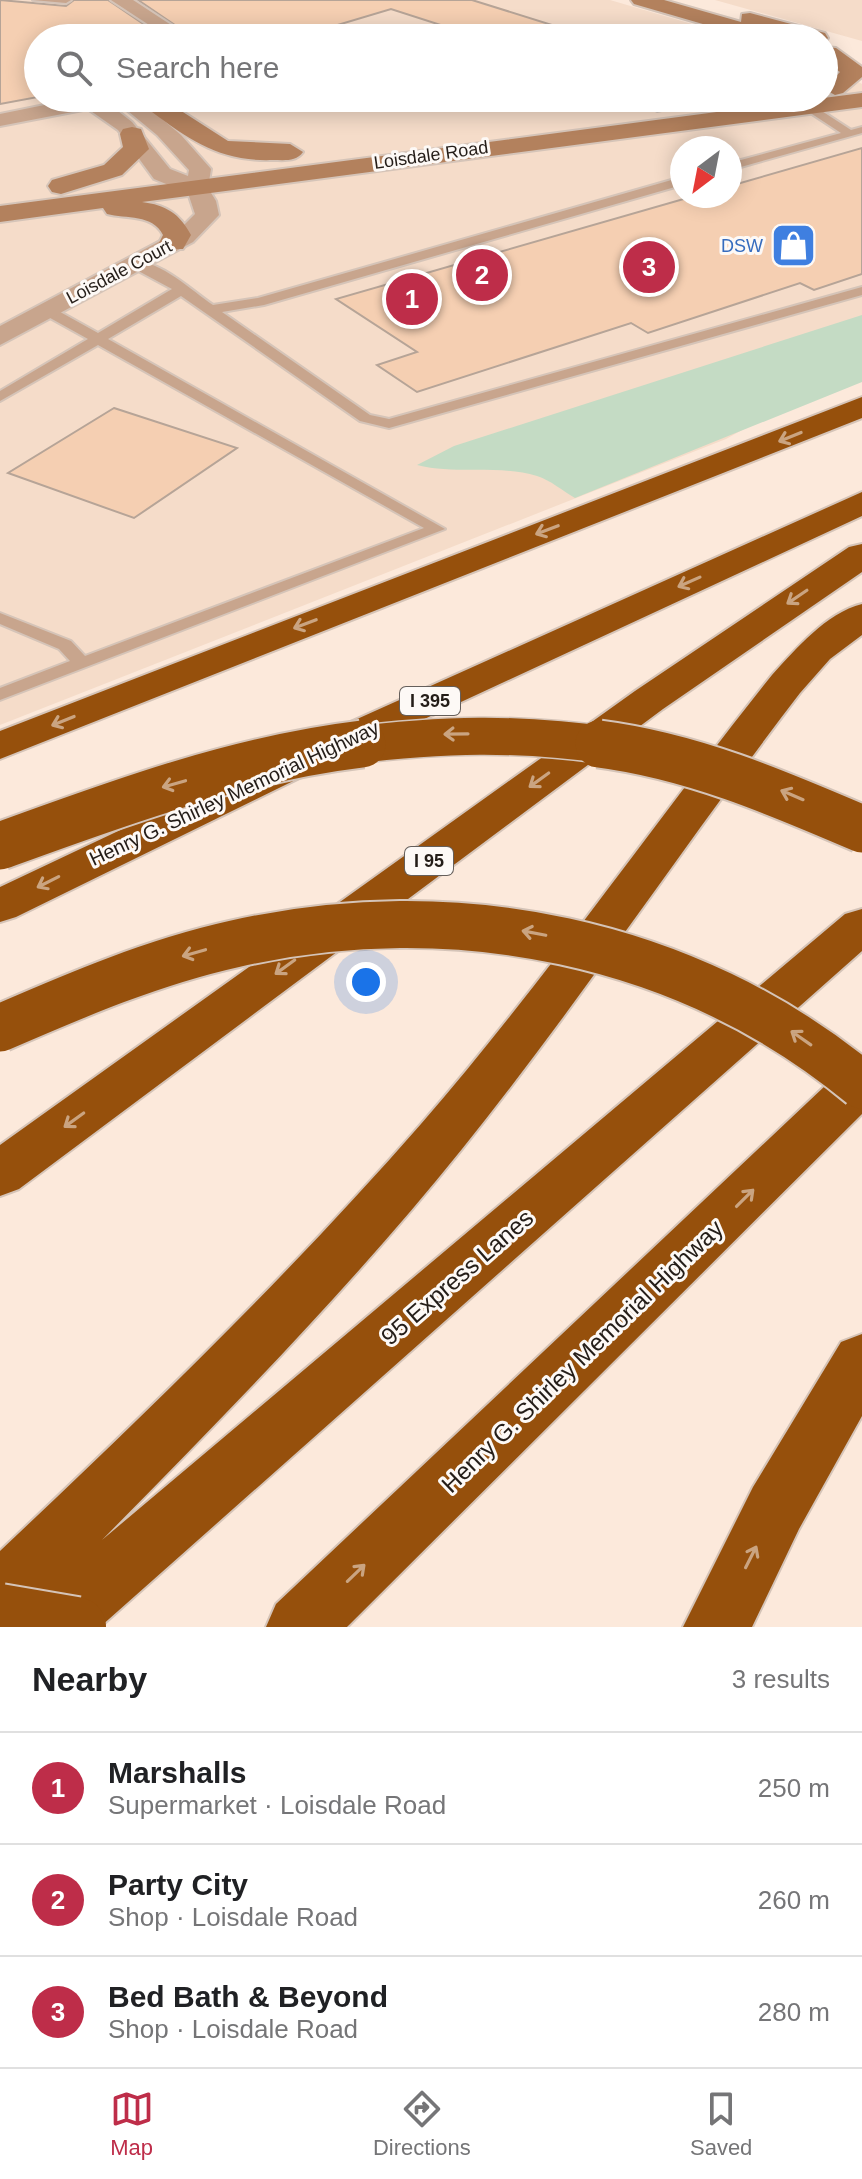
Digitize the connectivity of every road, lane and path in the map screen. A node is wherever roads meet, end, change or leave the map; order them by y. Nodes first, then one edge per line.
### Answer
1 (38, 0) edge
2 (120, 0) edge
3 (641, 0) edge
4 (684, 0) edge
5 (66, 3) edge
6 (159, 24) edge
7 (726, 24) edge
8 (757, 24) edge
9 (838, 48) edge
10 (862, 51) edge
11 (838, 53) edge
12 (838, 59) edge
13 (862, 63) edge
14 (838, 83) edge
15 (862, 85) edge
16 (838, 90) edge
17 (838, 96) edge
18 (862, 100) edge
19 (40, 112) edge
20 (112, 112) edge
21 (144, 112) edge
22 (167, 112) edge
23 (594, 112) edge
24 (688, 112) edge
25 (838, 112) edge
26 (0, 120) edge
27 (856, 132) edge
28 (132, 134) junction
29 (376, 145) junction
30 (742, 164) edge
31 (162, 174) junction
32 (199, 178) junction
33 (670, 184) edge
34 (0, 196) edge
35 (43, 200) junction
36 (0, 214) edge
37 (173, 243) junction
38 (136, 264) junction
39 (181, 290) junction
40 (862, 291) edge
41 (209, 310) junction
42 (48, 311) junction
43 (0, 337) edge
44 (100, 340) junction
45 (0, 397) edge
46 (862, 407) edge
47 (862, 503) edge
48 (862, 555) edge
49 (862, 616) edge
50 (0, 618) edge
51 (862, 656) edge
52 (82, 664) junction
53 (0, 694) edge
54 (747, 733) junction
55 (0, 746) edge
56 (862, 829) edge
57 (0, 846) edge
58 (0, 906) edge
59 (862, 925) edge
60 (0, 1028) edge
61 (862, 1084) edge
62 (0, 1174) edge
63 (862, 1360) edge
64 (0, 1596) edge
65 (0, 1614) edge
66 (50, 1627) edge
67 (76, 1627) edge
68 (300, 1627) edge
69 (717, 1627) edge

1 - 5 lane
2 - 6 street
3 - 7 main road
4 - 8 main road
9 - 10 main road
11 - 13 main road
12 - 14 main road
15 - 16 main road, Loisdale Road
17 - 18 main road, Loisdale Road
19 - 26 street
20 - 28 street
21 - 32 street
22 - 29 main road
23 - 29 main road, Loisdale Road
24 - 32 main road, Loisdale Road
25 - 27 lane
27 - 30 lane
28 - 31 street
28 - 35 main road
29 - 32 main road, Loisdale Road
31 - 32 main road, Loisdale Road
31 - 35 main road, Loisdale Road
32 - 35 main road, Loisdale Road
32 - 37 street, Loisdale Court
33 - 41 lane
34 - 35 main road, Loisdale Road
35 - 36 main road, Loisdale Road
35 - 37 main road
37 - 38 street, Loisdale Court
38 - 39 lane
38 - 42 street, Loisdale Court
39 - 41 lane
39 - 44 lane
40 - 41 lane
42 - 43 street, Loisdale Court
42 - 44 lane
44 - 45 lane
44 - 52 lane
46 -> 55 highway
47 -> 58 highway, Henry G. Shirley Memorial Highway / I 395
48 -> 62 highway, I 95
49 - 54 highway
50 - 52 lane
51 - 54 highway
52 - 53 lane
54 - 64 highway
56 -> 57 highway, bridge
59 - 66 highway, 95 Express Lanes
61 -> 60 highway, bridge
68 -> 61 highway, Henry G. Shirley Memorial Highway
69 -> 63 highway
65 - 67 highway, bridge

